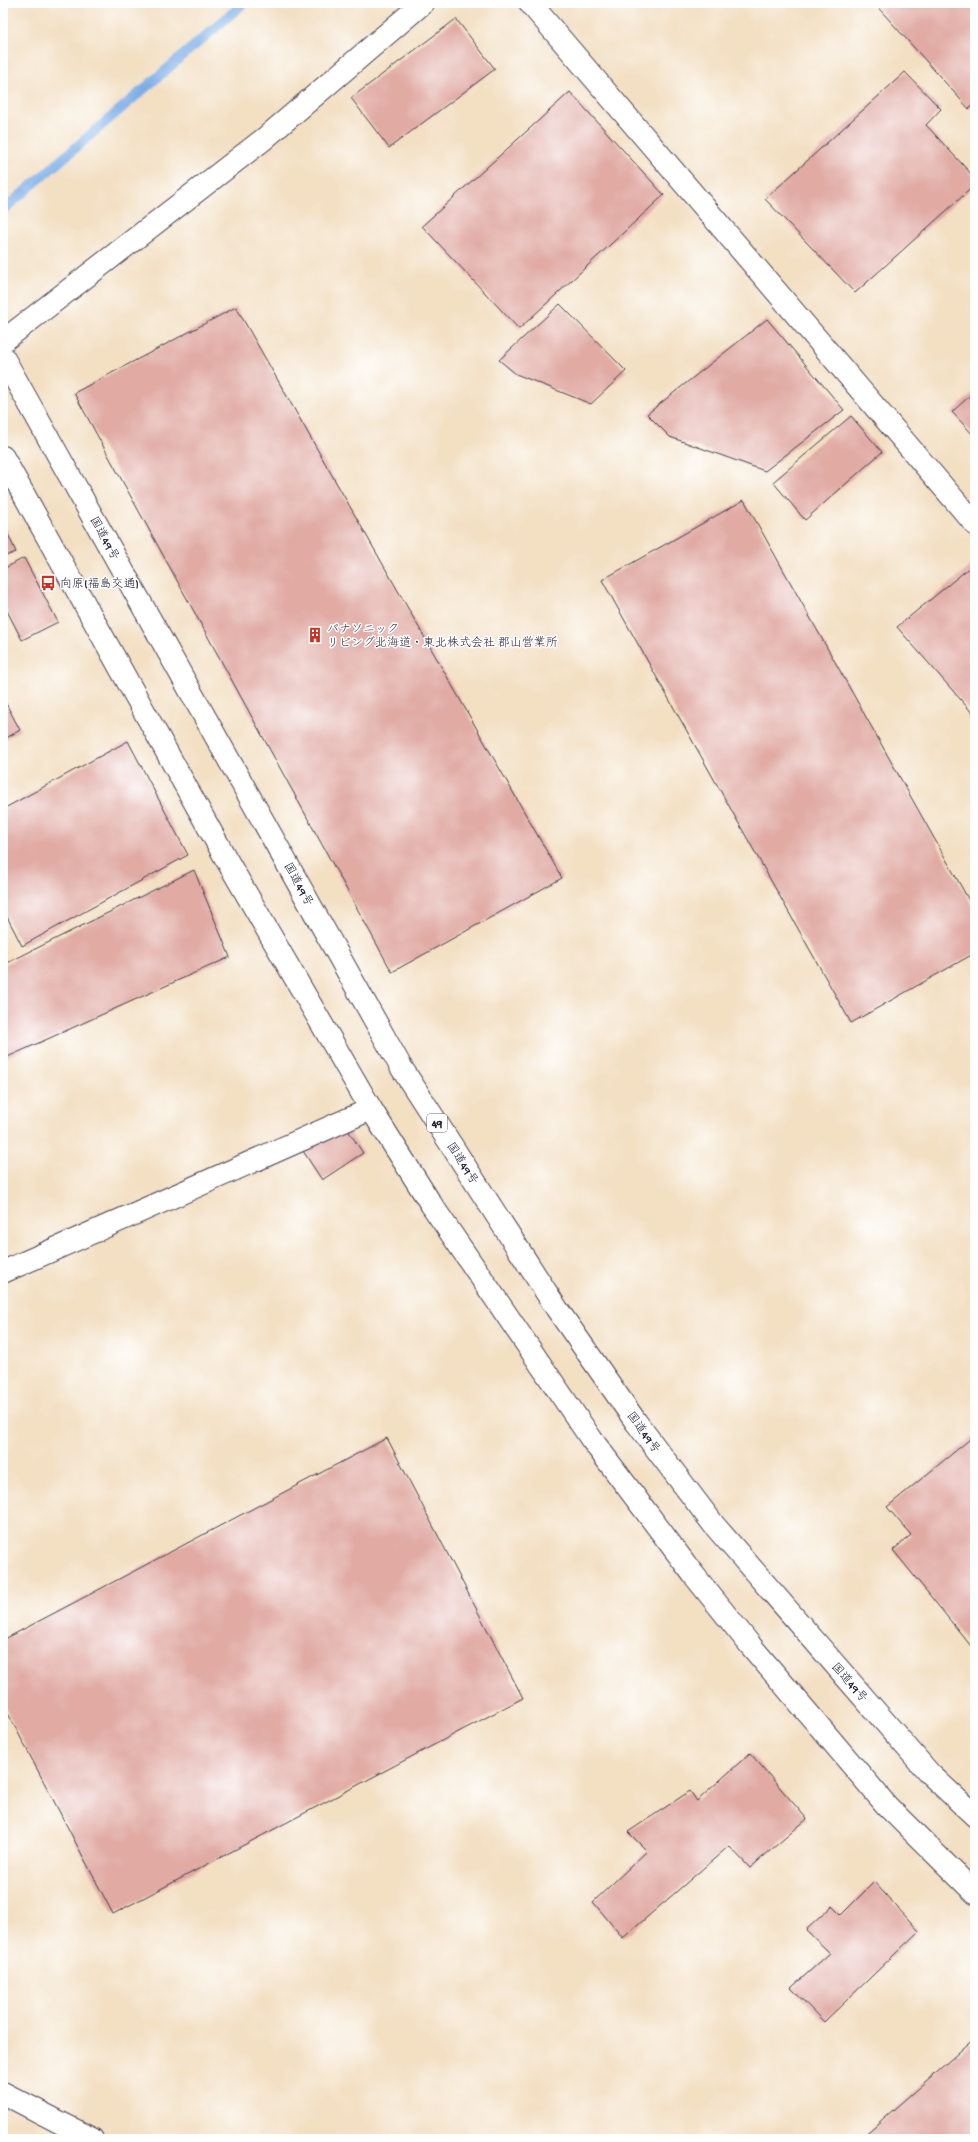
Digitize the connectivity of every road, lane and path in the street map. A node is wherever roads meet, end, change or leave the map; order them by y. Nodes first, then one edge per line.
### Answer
1 (423, 3) edge
2 (530, 3) edge
3 (3, 341) edge
4 (3, 357) edge
5 (3, 457) edge
6 (975, 524) edge
7 (371, 1109) junction
8 (3, 1272) edge
9 (975, 1816) edge
10 (975, 1893) edge
11 (3, 2093) edge
12 (92, 2139) edge

1 - 3 main road
2 - 6 main road
4 - 9 main road, 国道49号 / 49
5 - 7 main road
7 - 8 main road
7 - 10 main road
11 - 12 main road

